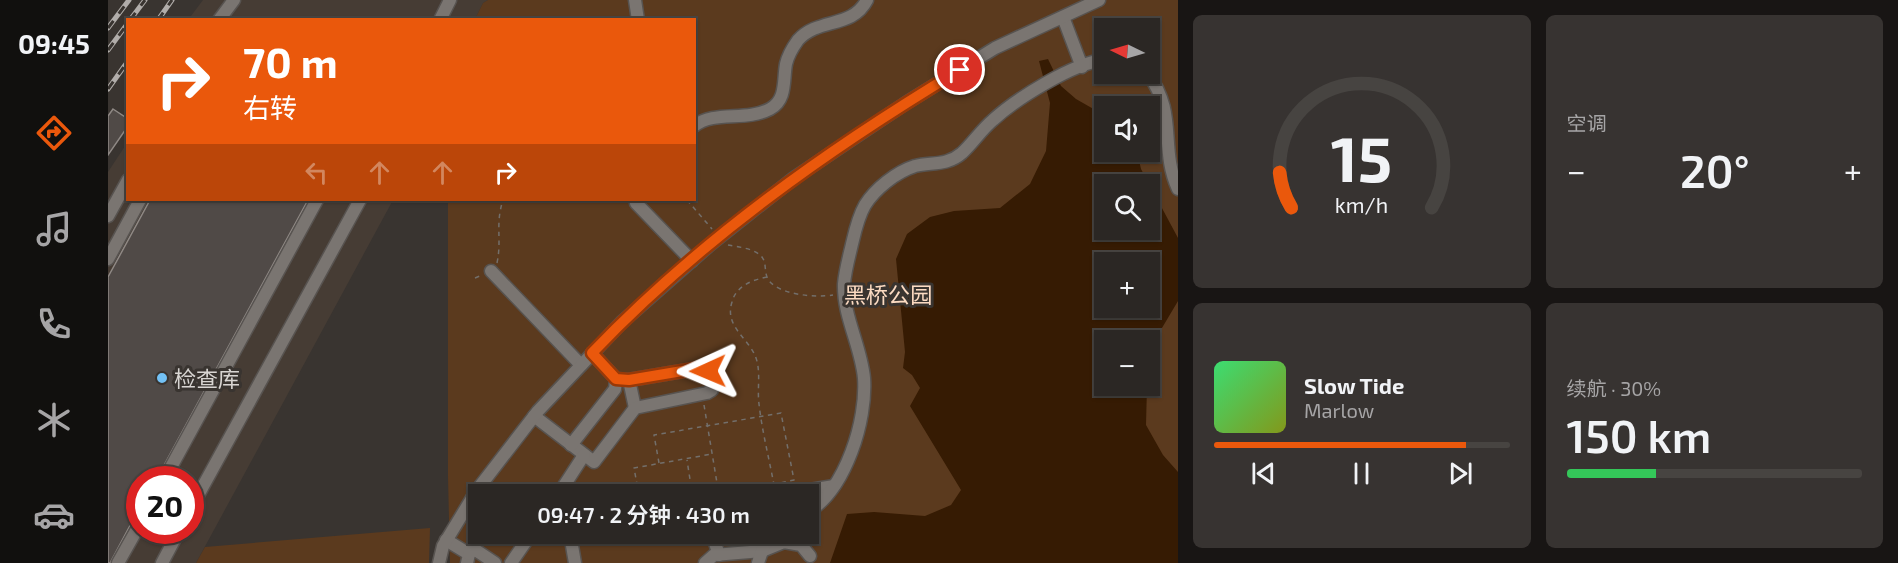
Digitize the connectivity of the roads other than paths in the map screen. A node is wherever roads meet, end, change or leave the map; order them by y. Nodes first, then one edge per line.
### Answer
1 (234, 0) edge
2 (450, 0) edge
3 (635, 0) edge
4 (867, 0) edge
5 (1099, 0) edge
6 (1063, 17) junction
7 (220, 18) edge
8 (441, 18) edge
9 (638, 18) edge
10 (1094, 63) edge
11 (1082, 67) junction
12 (1156, 84) edge
13 (696, 124) edge
14 (126, 184) edge
15 (1178, 189) edge
16 (139, 201) edge
17 (317, 201) edge
18 (359, 201) edge
19 (637, 201) edge
20 (108, 216) edge
21 (108, 259) edge
22 (692, 261) junction
23 (491, 271) road end
24 (592, 353) junction
25 (581, 365) junction
26 (629, 380) junction
27 (615, 385) junction
28 (635, 408) junction
29 (534, 416) junction
30 (571, 444) junction
31 (585, 455) junction
32 (172, 466) edge
33 (204, 484) edge
34 (567, 484) edge
35 (834, 486) junction
36 (819, 488) edge
37 (819, 503) edge
38 (447, 540) junction
39 (129, 544) edge
40 (172, 544) edge
41 (524, 544) edge
42 (572, 544) edge
43 (715, 544) edge
44 (719, 555) junction
45 (810, 556) dead end
46 (760, 557) edge
47 (468, 559) edge
48 (118, 563) edge
49 (162, 563) edge
50 (439, 563) edge
51 (495, 563) edge
52 (512, 563) edge
53 (575, 563) edge
54 (705, 563) edge

1 - 7 street
2 - 8 street
3 - 9 street
4 - 13 street
5 - 6 street
6 - 11 street
6 - 22 street
10 - 11 street
11 - 35 street
12 - 15 street
14 - 20 street
16 - 21 street
17 - 32 street
18 - 33 street
19 - 22 street
22 - 24 street
23 - 25 street
24 - 25 street
24 - 27 street
25 - 29 street
26 - 27 street
26 - 28 street
26 - 28 street
27 - 28 street
27 - 30 street
28 - 31 street
29 - 30 street
29 - 38 street
30 - 31 street
31 - 34 street
35 - 36 street
35 - 37 street
38 - 47 street
38 - 50 street
39 - 48 street
40 - 49 street
41 - 52 street
42 - 53 street
43 - 44 street
44 - 46 street
44 - 54 street
45 - 46 street
47 - 51 street

